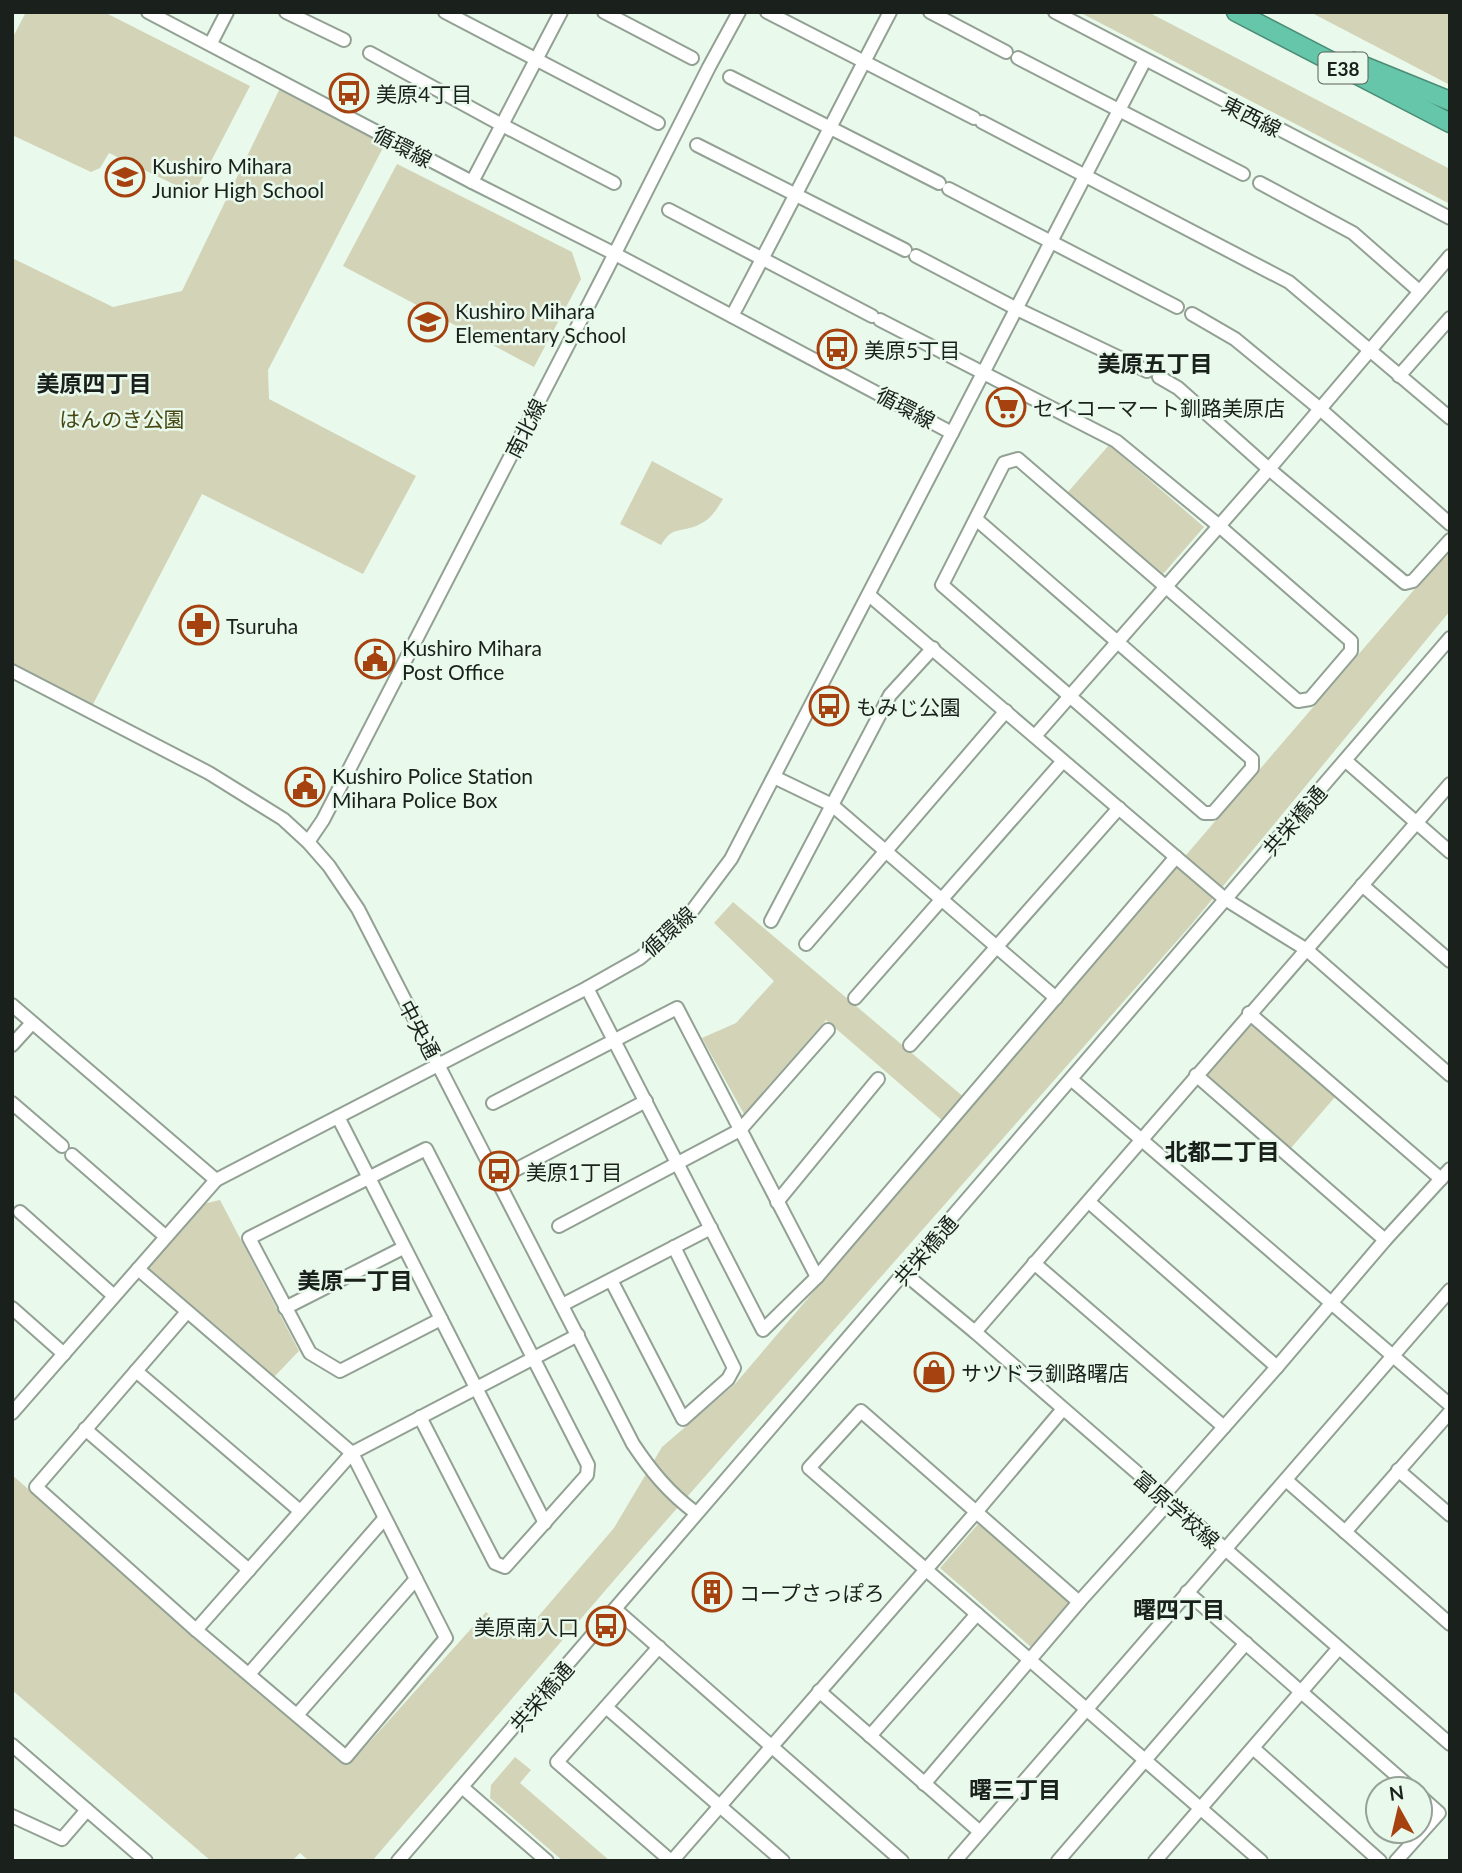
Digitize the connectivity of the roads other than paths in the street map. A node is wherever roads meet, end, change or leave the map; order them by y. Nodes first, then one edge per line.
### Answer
1 (148, 12) edge
2 (227, 12) edge
3 (286, 12) edge
4 (445, 12) edge
5 (561, 12) edge
6 (604, 12) edge
7 (739, 12) edge
8 (767, 12) edge
9 (891, 12) edge
10 (930, 12) edge
11 (1055, 12) edge
12 (1236, 12) edge
13 (1258, 12) edge
14 (344, 40) dead end
15 (211, 43) junction
16 (370, 53) dead end
17 (692, 58) dead end
18 (535, 60) junction
19 (1145, 60) junction
20 (1354, 62) junction
21 (864, 63) junction
22 (730, 77) dead end
23 (1450, 101) edge
24 (1120, 110) junction
25 (1450, 112) edge
26 (658, 123) dead end
27 (1450, 123) edge
28 (502, 125) junction
29 (829, 128) junction
30 (697, 145) dead end
31 (1243, 174) dead end
32 (1086, 176) junction
33 (472, 182) junction
34 (614, 183) dead end
35 (1260, 183) dead end
36 (796, 194) junction
37 (669, 211) dead end
38 (1450, 218) edge
39 (1051, 242) junction
40 (615, 254) junction
41 (1450, 256) edge
42 (763, 260) junction
43 (1419, 291) junction
44 (1177, 307) dead end
45 (1017, 309) junction
46 (1192, 314) dead end
47 (732, 316) junction
48 (1450, 318) edge
49 (1368, 350) junction
50 (1147, 370) dead end
51 (984, 374) junction
52 (1399, 376) junction
53 (1159, 377) dead end
54 (1319, 408) junction
55 (1450, 418) edge
56 (953, 433) junction
57 (1269, 469) junction
58 (976, 519) junction
59 (1450, 524) edge
60 (1218, 525) junction
61 (1450, 540) edge
62 (1165, 586) junction
63 (869, 595) junction
64 (1450, 639) edge
65 (1118, 642) junction
66 (933, 648) junction
67 (12, 671) edge
68 (1069, 696) junction
69 (1006, 710) junction
70 (1035, 736) junction
71 (1063, 761) junction
72 (1346, 761) junction
73 (774, 778) junction
74 (1450, 784) edge
75 (832, 806) junction
76 (1119, 808) junction
77 (1416, 823) junction
78 (308, 842) junction
79 (885, 850) junction
80 (1450, 852) edge
81 (1176, 857) junction
82 (1362, 885) junction
83 (941, 899) junction
84 (1225, 899) junction
85 (771, 921) dead end
86 (806, 944) dead end
87 (997, 948) junction
88 (1307, 950) junction
89 (1450, 961) edge
90 (587, 988) junction
91 (855, 998) dead end
92 (1056, 998) junction
93 (12, 1005) edge
94 (1249, 1013) junction
95 (32, 1023) junction
96 (828, 1030) dead end
97 (615, 1040) junction
98 (12, 1045) edge
99 (910, 1045) dead end
100 (439, 1064) junction
101 (1196, 1075) junction
102 (1450, 1075) edge
103 (878, 1079) dead end
104 (1072, 1080) junction
105 (646, 1101) junction
106 (12, 1102) edge
107 (493, 1103) dead end
108 (338, 1117) junction
109 (740, 1130) junction
110 (1142, 1139) junction
111 (678, 1164) junction
112 (1450, 1168) edge
113 (367, 1178) junction
114 (498, 1179) junction
115 (1441, 1179) junction
116 (216, 1180) junction
117 (777, 1202) junction
118 (1089, 1202) junction
119 (20, 1212) dead end
120 (559, 1226) dead end
121 (711, 1228) junction
122 (165, 1236) junction
123 (1385, 1240) junction
124 (674, 1247) junction
125 (404, 1248) junction
126 (1034, 1263) junction
127 (138, 1269) junction
128 (905, 1274) junction
129 (817, 1277) junction
130 (611, 1280) junction
131 (1450, 1290) edge
132 (114, 1296) junction
133 (1332, 1303) junction
134 (562, 1304) junction
135 (12, 1308) edge
136 (285, 1308) junction
137 (187, 1312) junction
138 (441, 1320) junction
139 (975, 1332) junction
140 (578, 1335) junction
141 (64, 1354) junction
142 (1393, 1355) junction
143 (534, 1358) junction
144 (1278, 1367) junction
145 (136, 1371) junction
146 (476, 1389) junction
147 (1450, 1405) edge
148 (1063, 1409) junction
149 (13, 1411) edge
150 (1450, 1412) edge
151 (420, 1417) junction
152 (1224, 1427) junction
153 (85, 1429) junction
154 (352, 1454) junction
155 (1398, 1470) junction
156 (1286, 1480) junction
157 (1166, 1499) junction
158 (300, 1511) junction
159 (977, 1511) junction
160 (696, 1513) junction
161 (1450, 1515) edge
162 (384, 1519) junction
163 (545, 1523) junction
164 (1345, 1532) junction
165 (1223, 1550) junction
166 (925, 1569) junction
167 (249, 1570) junction
168 (416, 1579) junction
169 (1187, 1592) junction
170 (1079, 1602) junction
171 (615, 1609) junction
172 (977, 1614) junction
173 (1450, 1625) edge
174 (195, 1630) junction
175 (1246, 1643) junction
176 (659, 1647) junction
177 (1338, 1649) junction
178 (1030, 1660) junction
179 (248, 1674) junction
180 (819, 1691) junction
181 (1302, 1692) junction
182 (606, 1707) junction
183 (1086, 1711) junction
184 (297, 1716) junction
185 (870, 1736) junction
186 (1450, 1744) edge
187 (12, 1745) edge
188 (771, 1746) junction
189 (1253, 1748) junction
190 (1145, 1761) junction
191 (1396, 1775) edge
192 (923, 1784) junction
193 (462, 1787) junction
194 (720, 1806) junction
195 (1200, 1808) junction
196 (87, 1810) junction
197 (12, 1816) edge
198 (980, 1832) junction
199 (1410, 1845) edge
200 (146, 1861) edge
201 (398, 1861) edge
202 (547, 1861) edge
203 (671, 1861) edge
204 (783, 1861) edge
205 (902, 1861) edge
206 (954, 1861) edge
207 (1058, 1861) edge
208 (1155, 1861) edge
209 (1261, 1861) edge
210 (1380, 1861) edge
211 (1396, 1861) edge

1 - 15 street, 循環線
2 - 15 street
3 - 14 street
4 - 18 street
5 - 18 street
6 - 17 street
7 - 40 street, 南北線
8 - 21 street
9 - 21 street
10 - 24 street
11 - 19 street, 東西線
12 - 27 highway, E38
13 - 20 highway, E38
15 - 33 street, 循環線
16 - 28 street
18 - 26 street
18 - 28 street
19 - 24 street
19 - 38 street, 東西線
20 - 23 highway
20 - 25 highway, E38
21 - 29 street
21 - 32 street
22 - 29 street
24 - 31 street
24 - 32 street
28 - 33 street
28 - 34 street
29 - 36 street
29 - 39 street
30 - 36 street
32 - 39 street
32 - 49 street
33 - 40 street, 循環線
35 - 43 street
36 - 42 street
36 - 45 street
37 - 42 street
39 - 44 street
39 - 45 street
40 - 47 street, 循環線
40 - 78 street, 南北線
41 - 43 street
42 - 47 street
42 - 51 street
43 - 49 street
45 - 50 street
45 - 51 street
46 - 54 street
47 - 56 street, 循環線
48 - 52 street
49 - 52 street
49 - 54 street
51 - 56 street
51 - 60 street
52 - 55 street
53 - 57 street
54 - 57 street
54 - 59 street
56 - 63 street, 循環線
57 - 60 street
57 - 61 street
58 - 62 street
58 - 65 street
58 - 68 street
60 - 62 street
60 - 62 street
62 - 65 street
63 - 66 street
63 - 73 street, 循環線
64 - 72 street, 共栄橋通
65 - 68 street
65 - 68 street
66 - 69 street
66 - 75 street
67 - 78 street, 中央通
68 - 70 street
69 - 70 street
69 - 79 street
70 - 71 street
71 - 76 street
71 - 83 street
72 - 77 street
72 - 84 street, 共栄橋通
73 - 75 street
73 - 90 street, 循環線
74 - 77 street
75 - 79 street
75 - 85 street
76 - 81 street
76 - 87 street
77 - 80 street
77 - 82 street
78 - 100 street, 中央通
79 - 83 street
79 - 86 street
81 - 84 street
81 - 92 street
82 - 88 street
82 - 89 street
83 - 87 street
83 - 91 street
84 - 88 street
84 - 104 street, 共栄橋通
87 - 92 street
87 - 99 street
88 - 94 street
88 - 102 street
90 - 97 street
90 - 100 street, 循環線
92 - 129 street
93 - 95 street
94 - 101 street
94 - 115 street
95 - 98 street
95 - 116 street
96 - 109 street
97 - 105 street
97 - 107 street
97 - 109 street
100 - 108 street, 循環線
100 - 114 street, 中央通
101 - 110 street
101 - 123 street
103 - 117 street
104 - 110 street
104 - 128 street, 共栄橋通
105 - 111 street
105 - 114 street
106 - 122 street
108 - 113 street
108 - 116 street, 循環線
109 - 111 street
109 - 117 street
110 - 118 street
110 - 133 street
111 - 120 street
111 - 121 street
112 - 115 street
113 - 125 street
113 - 136 street
113 - 143 street
114 - 134 street, 中央通
115 - 123 street
116 - 122 street
117 - 129 street
118 - 126 street
118 - 144 street
119 - 132 street
121 - 124 street
121 - 129 street
122 - 127 street
123 - 133 street
124 - 130 street
124 - 130 street
125 - 136 street
125 - 138 street
126 - 139 street
126 - 152 street
127 - 132 street
127 - 137 street
128 - 139 street, 富原学校線
128 - 160 street, 共栄橋通
130 - 134 street
131 - 142 street
132 - 141 street
133 - 142 street
133 - 144 street
134 - 140 street, 中央通
135 - 141 street
136 - 138 street
137 - 145 street
137 - 154 street
138 - 146 street
139 - 148 street, 富原学校線
140 - 143 street
140 - 160 street, 中央通
141 - 149 street
142 - 147 street
142 - 156 street
143 - 146 street
143 - 163 street
144 - 152 street
145 - 153 street
145 - 158 street
146 - 151 street
146 - 163 street
148 - 157 street, 富原学校線
148 - 159 street
150 - 155 street
151 - 154 street
151 - 163 street
152 - 157 street
153 - 167 street
153 - 174 street
154 - 158 street
154 - 162 street
155 - 161 street
155 - 164 street
156 - 164 street
156 - 165 street
157 - 165 street, 富原学校線
157 - 170 street
158 - 167 street
159 - 166 street
159 - 166 street
159 - 170 street
160 - 171 street, 共栄橋通
162 - 168 street
162 - 179 street
164 - 173 street
165 - 169 street
165 - 177 street, 富原学校線
166 - 172 street
166 - 180 street
167 - 174 street
168 - 184 street
168 - 184 street
169 - 175 street
169 - 183 street
170 - 178 street
171 - 176 street
171 - 193 street, 共栄橋通
172 - 178 street
172 - 185 street
174 - 179 street
175 - 181 street
175 - 190 street
176 - 182 street
176 - 188 street
177 - 181 street
177 - 186 street, 富原学校線
178 - 183 street
178 - 192 street
179 - 184 street
180 - 185 street
180 - 188 street
181 - 189 street
181 - 191 street
182 - 194 street
182 - 203 street
183 - 190 street
183 - 198 street
185 - 192 street
187 - 196 street
188 - 194 street
188 - 205 street
189 - 195 street
189 - 210 street
190 - 195 street
190 - 207 street
192 - 198 street
193 - 201 street, 共栄橋通
193 - 202 street
194 - 203 street
194 - 204 street
195 - 208 street
195 - 209 street
196 - 197 street
196 - 200 street
198 - 206 street
199 - 211 street

